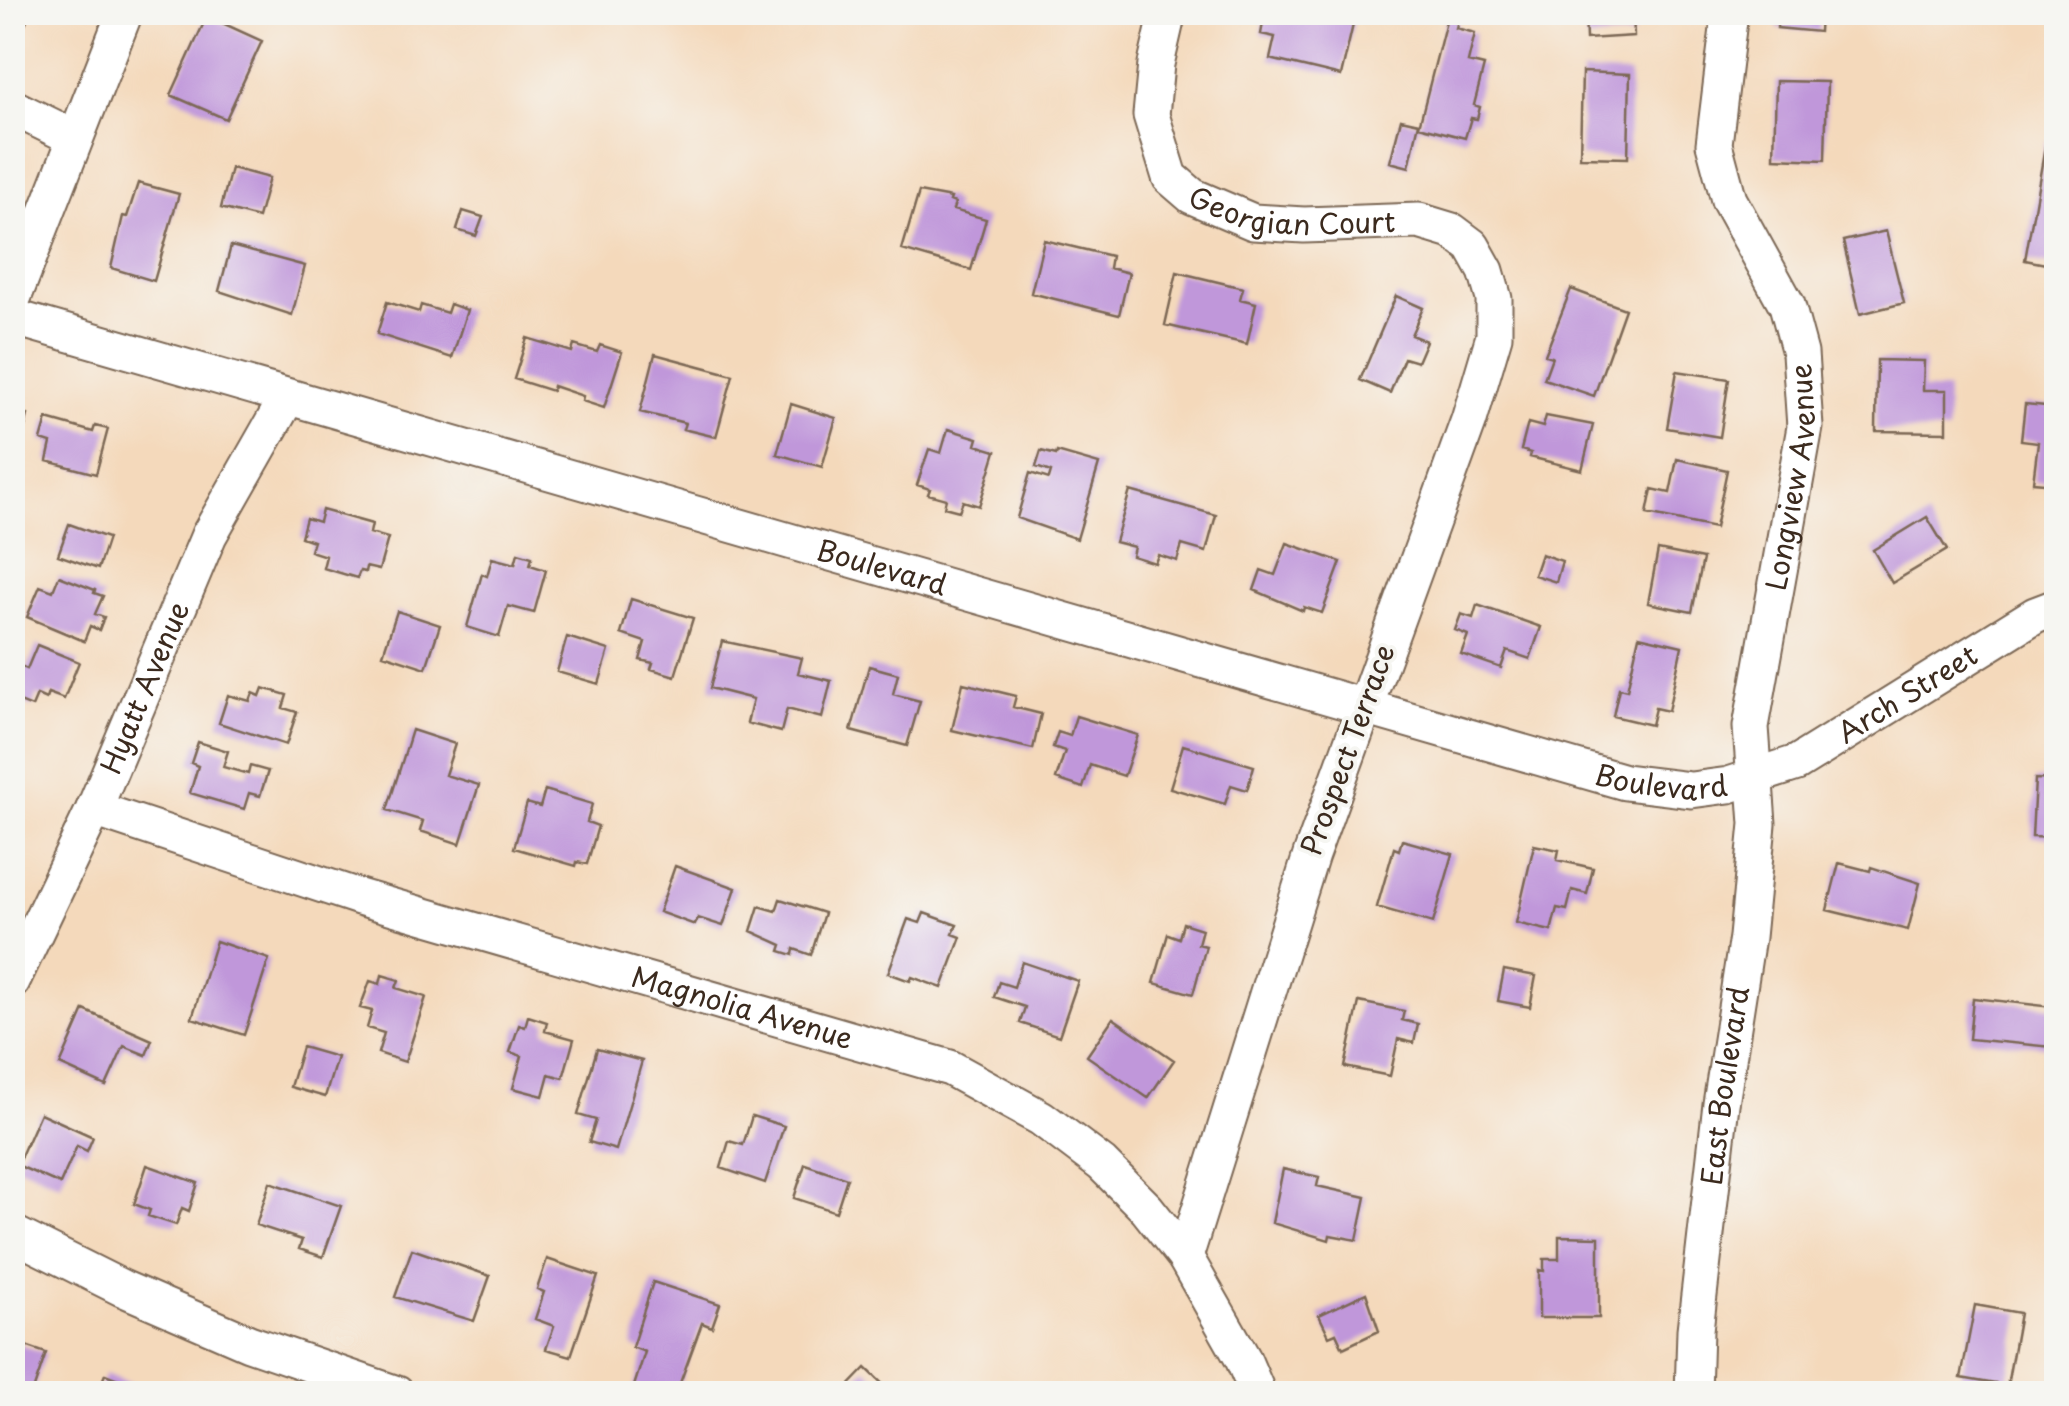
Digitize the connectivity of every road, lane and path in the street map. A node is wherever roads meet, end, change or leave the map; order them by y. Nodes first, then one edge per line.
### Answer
1 (125, 12) edge
2 (1168, 12) edge
3 (1730, 12) edge
4 (12, 107) edge
5 (74, 138) junction
6 (1472, 246) joint
7 (12, 301) edge
8 (12, 317) edge
9 (287, 398) junction
10 (2056, 607) edge
11 (1363, 706) junction
12 (1754, 777) junction
13 (94, 809) junction
14 (12, 981) edge
15 (12, 1233) edge
16 (1185, 1257) junction
17 (398, 1394) edge
18 (1258, 1394) edge
19 (1694, 1394) edge

1 - 5 street
2 - 6 street, Georgian Court
3 - 12 street, Longview Avenue
4 - 5 street
5 - 7 street
6 - 11 street, Prospect Terrace
8 - 9 street, Boulevard
9 - 11 street, Boulevard
9 - 13 street, Hyatt Avenue
10 - 12 street, Arch Street
11 - 12 street, Boulevard
11 - 16 street, Prospect Terrace
12 - 19 street, East Boulevard
13 - 14 street, Hyatt Avenue
13 - 16 street, Magnolia Avenue
15 - 17 street
16 - 18 street, Magnolia Avenue

